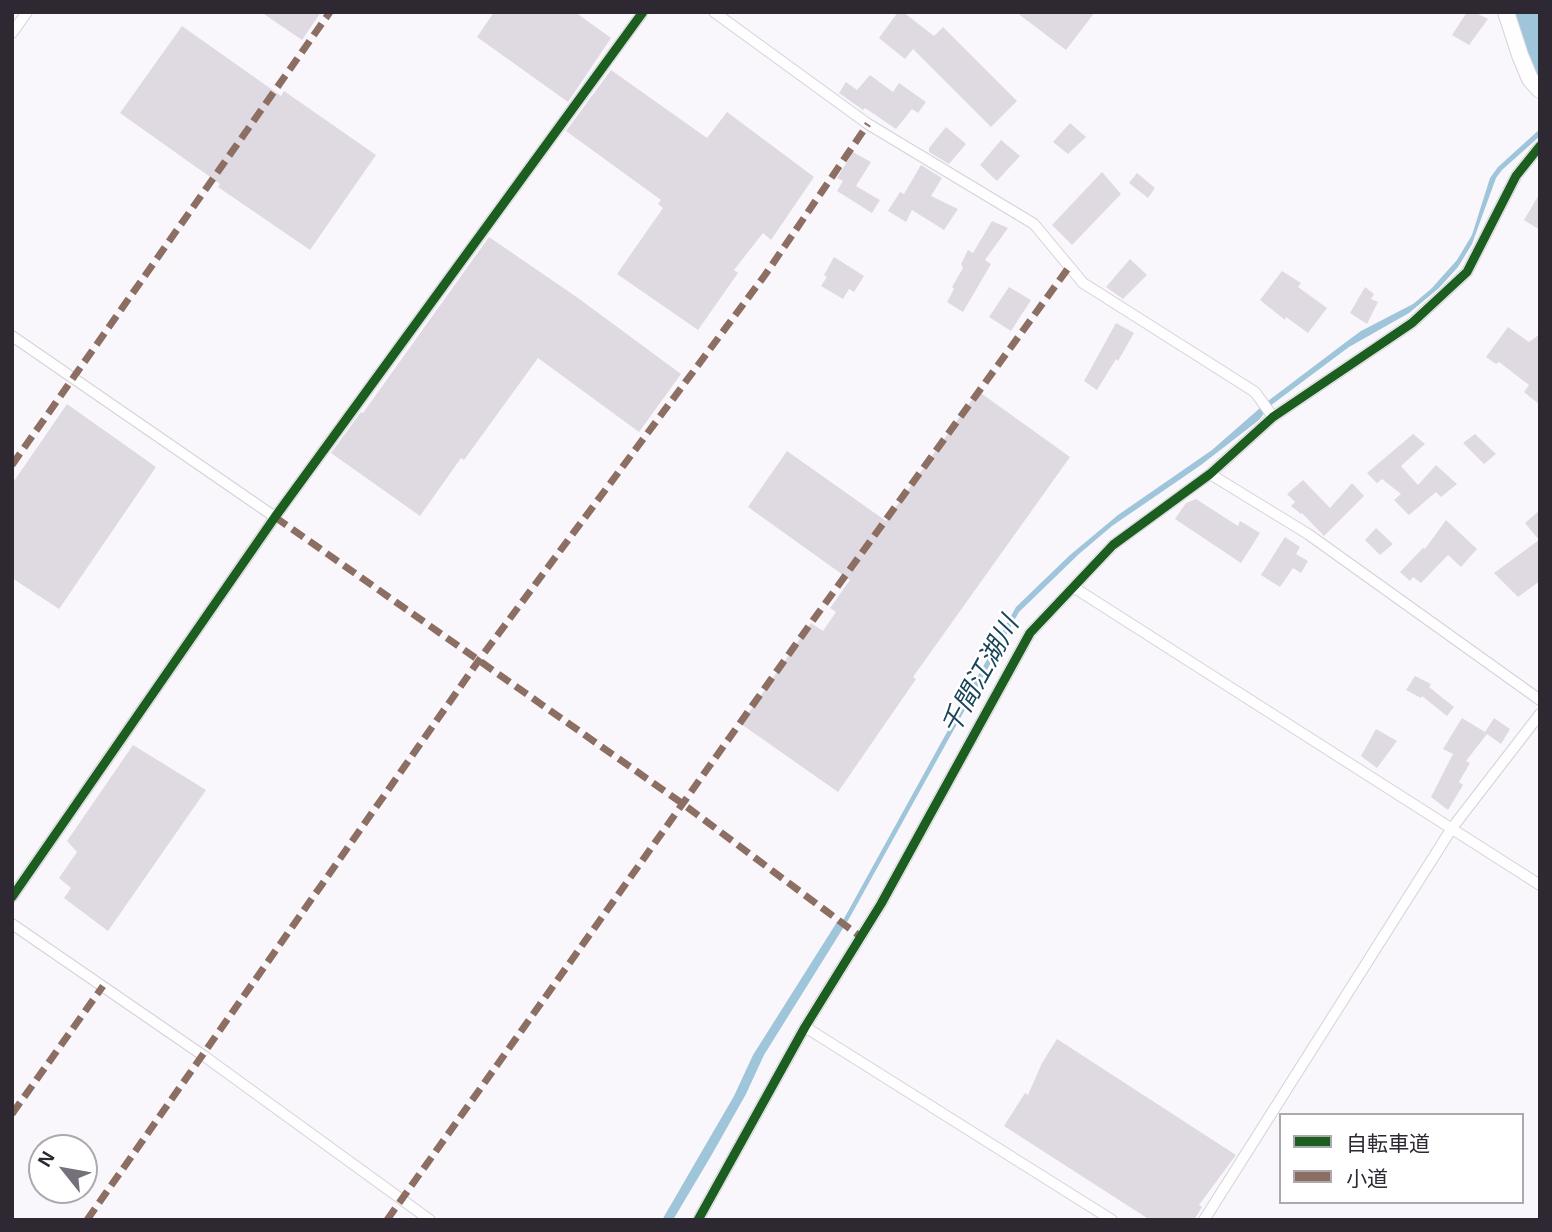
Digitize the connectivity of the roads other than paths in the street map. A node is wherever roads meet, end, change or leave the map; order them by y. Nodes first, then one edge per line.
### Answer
1 (27, 12) edge
2 (643, 12) edge
3 (714, 12) edge
4 (1506, 12) edge
5 (12, 33) edge
6 (1540, 90) edge
7 (1540, 146) edge
8 (12, 336) edge
9 (1273, 417) junction
10 (1210, 474) junction
11 (275, 517) junction
12 (1073, 587) junction
13 (1540, 700) edge
14 (1540, 714) edge
15 (1452, 828) junction
16 (1540, 885) edge
17 (12, 897) edge
18 (12, 924) edge
19 (804, 1027) junction
20 (430, 1220) edge
21 (698, 1220) edge
22 (1112, 1220) edge
23 (1204, 1220) edge

1 - 5 street
2 - 11 street
3 - 9 street
4 - 6 street
7 - 9 street
8 - 11 street
9 - 10 street
10 - 12 street
10 - 13 street
11 - 17 street
12 - 15 street
12 - 19 street
14 - 15 street
15 - 16 street
15 - 23 street
18 - 20 street
19 - 21 street
19 - 22 street

